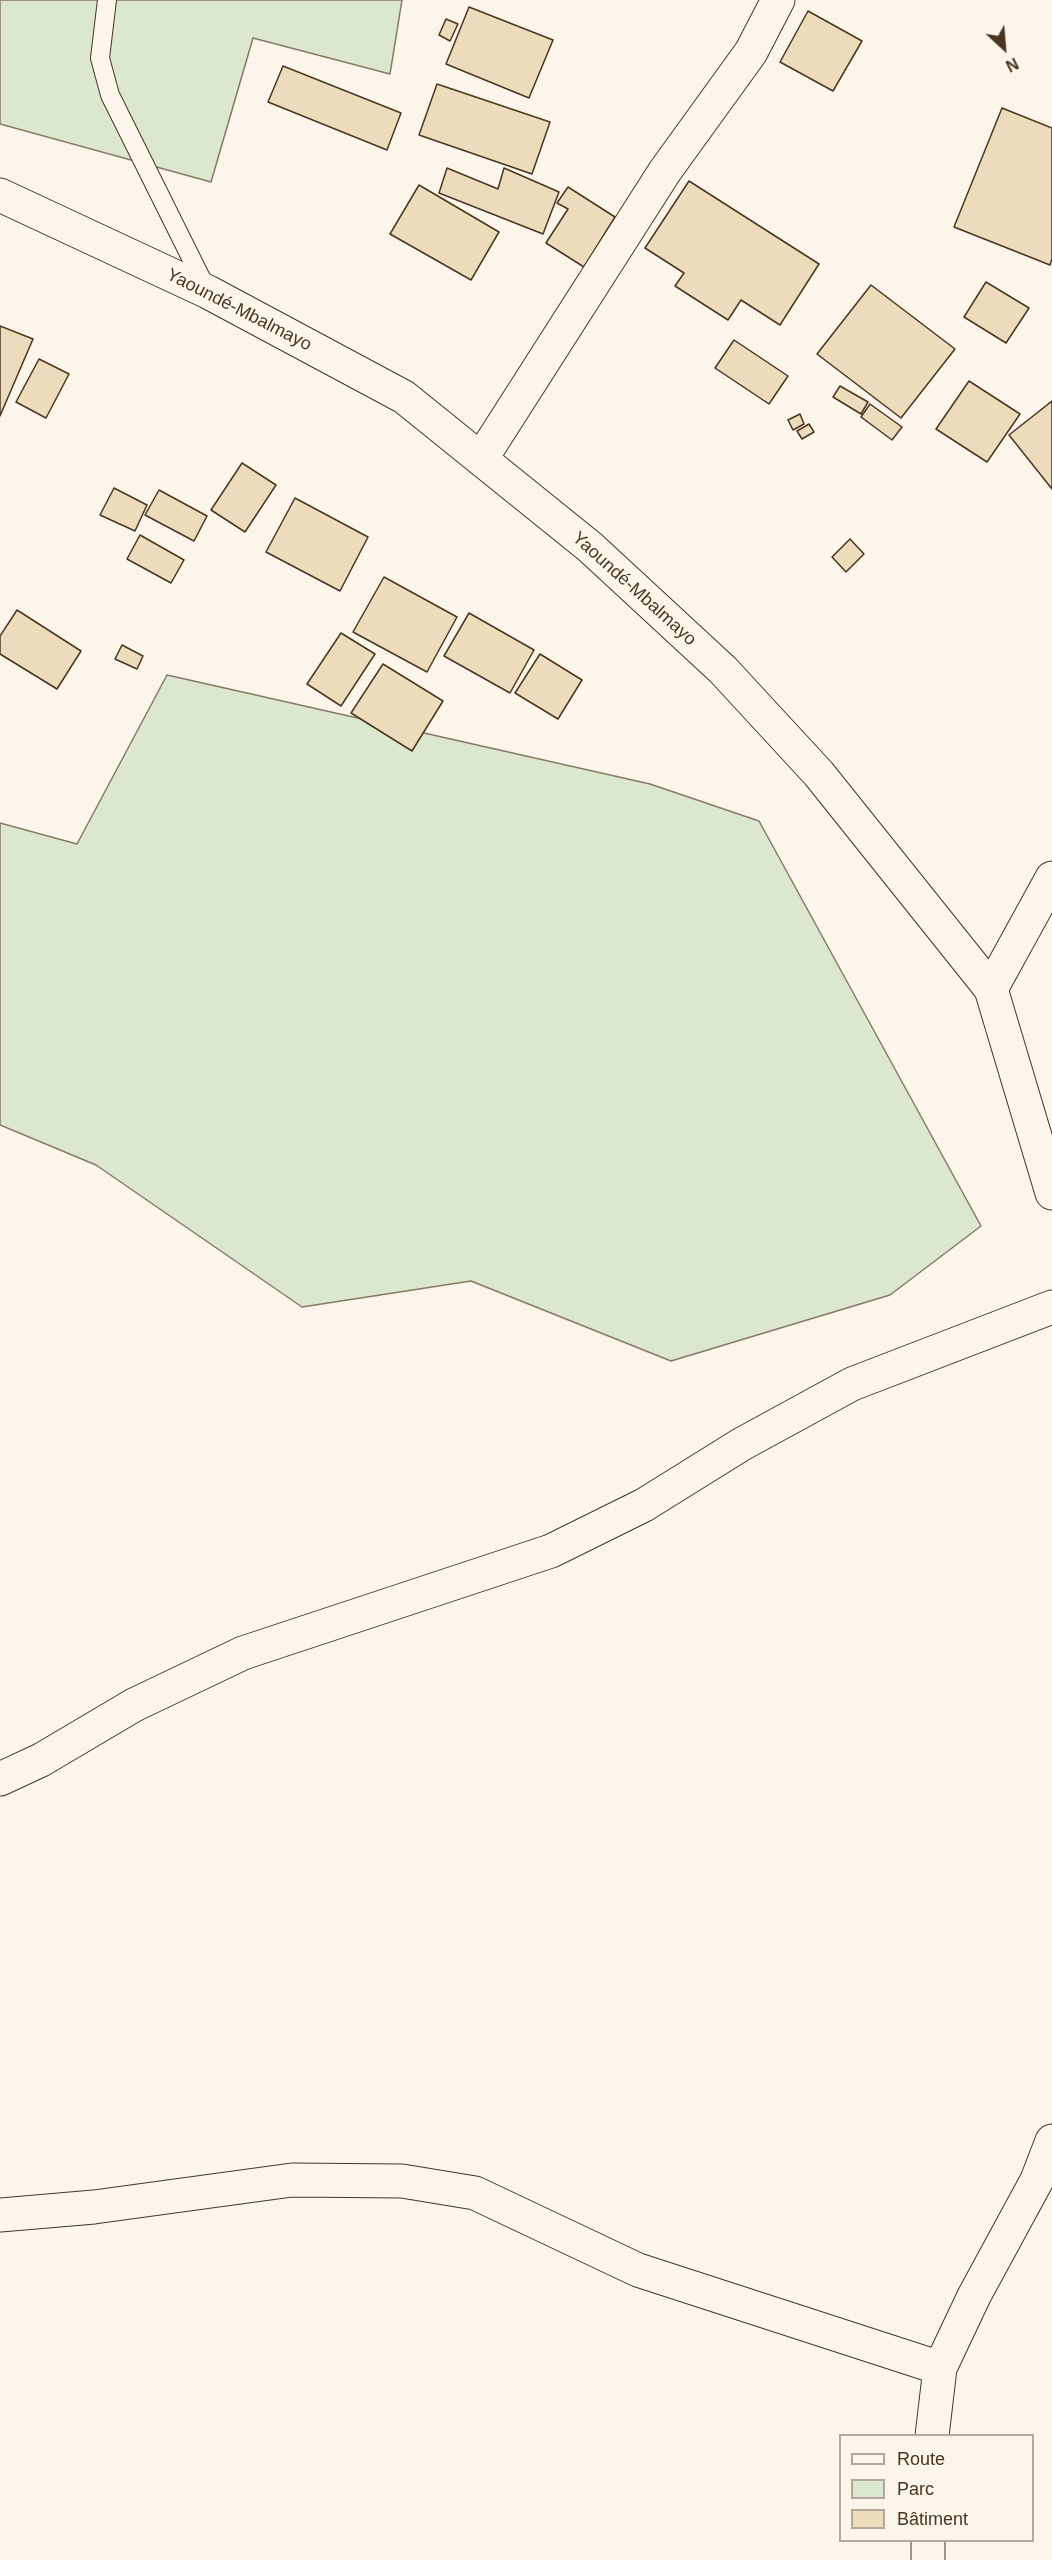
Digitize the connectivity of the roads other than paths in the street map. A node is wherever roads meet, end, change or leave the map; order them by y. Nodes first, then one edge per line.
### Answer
1 (107, 0) edge
2 (778, 0) edge
3 (0, 195) edge
4 (208, 292) junction
5 (481, 459) junction
6 (1052, 878) edge
7 (991, 989) junction
8 (1052, 1194) edge
9 (1052, 1307) edge
10 (0, 1779) edge
11 (1052, 2141) edge
12 (0, 2215) edge
13 (940, 2368) junction
14 (932, 2434) edge
15 (928, 2542) edge
16 (928, 2560) edge

1 - 4 lane
2 - 5 main road
3 - 4 main road, Yaoundé-Mbalmayo
4 - 5 main road, Yaoundé-Mbalmayo
5 - 7 main road, Yaoundé-Mbalmayo
6 - 7 main road
7 - 8 main road, Yaoundé-Mbalmayo
9 - 10 main road
11 - 13 main road
12 - 13 main road
13 - 14 main road
15 - 16 main road

